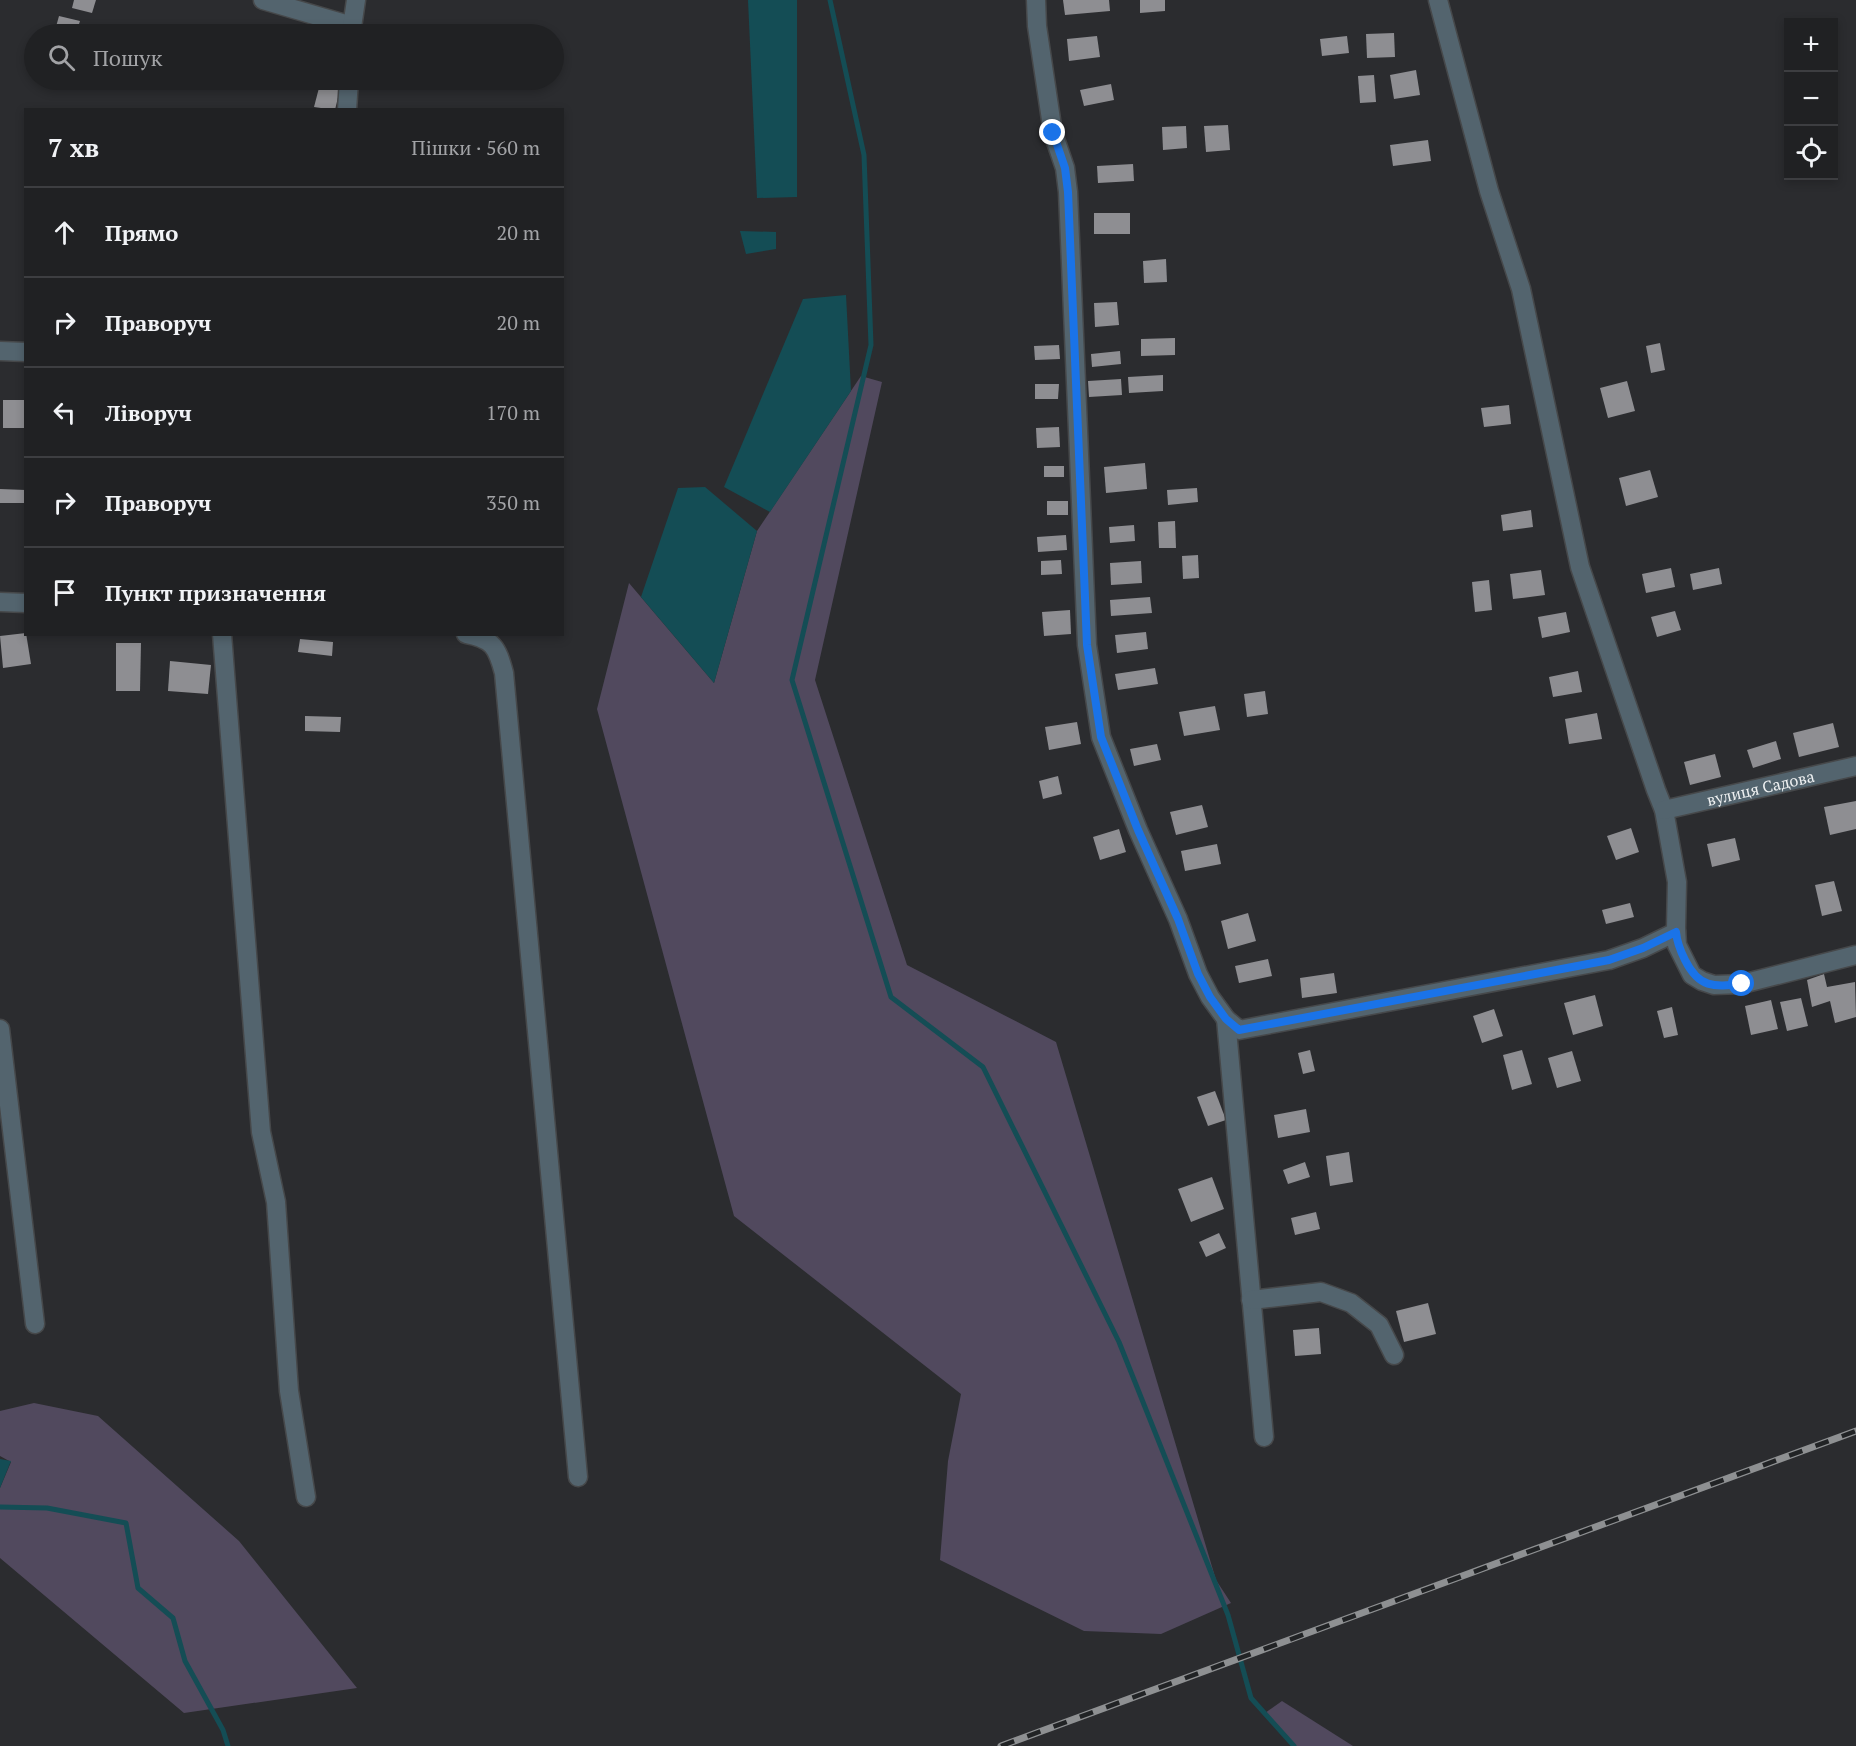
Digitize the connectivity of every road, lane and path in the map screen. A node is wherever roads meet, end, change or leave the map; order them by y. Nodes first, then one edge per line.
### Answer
1 (263, 0) edge
2 (356, 0) edge
3 (1036, 0) edge
4 (1438, 0) edge
5 (333, 24) edge
6 (352, 24) edge
7 (348, 90) edge
8 (347, 108) edge
9 (0, 351) edge
10 (24, 352) edge
11 (0, 602) edge
12 (24, 603) edge
13 (222, 636) edge
14 (475, 636) edge
15 (1856, 766) edge
16 (1664, 810) junction
17 (1676, 932) junction
18 (1856, 955) edge
19 (1226, 1019) junction
20 (0, 1029) edge
21 (1251, 1300) junction
22 (35, 1324) dead end
23 (1395, 1355) dead end
24 (1264, 1437) dead end
25 (578, 1477) dead end
26 (306, 1497) dead end

1 - 5 street
2 - 6 street
3 - 19 street
4 - 16 street
7 - 8 street
9 - 10 street
11 - 12 street
13 - 26 street
14 - 25 street
15 - 16 street, вулиця Садова
16 - 17 street
17 - 18 street
17 - 19 street
19 - 21 street
20 - 22 street
21 - 23 street
21 - 24 street

